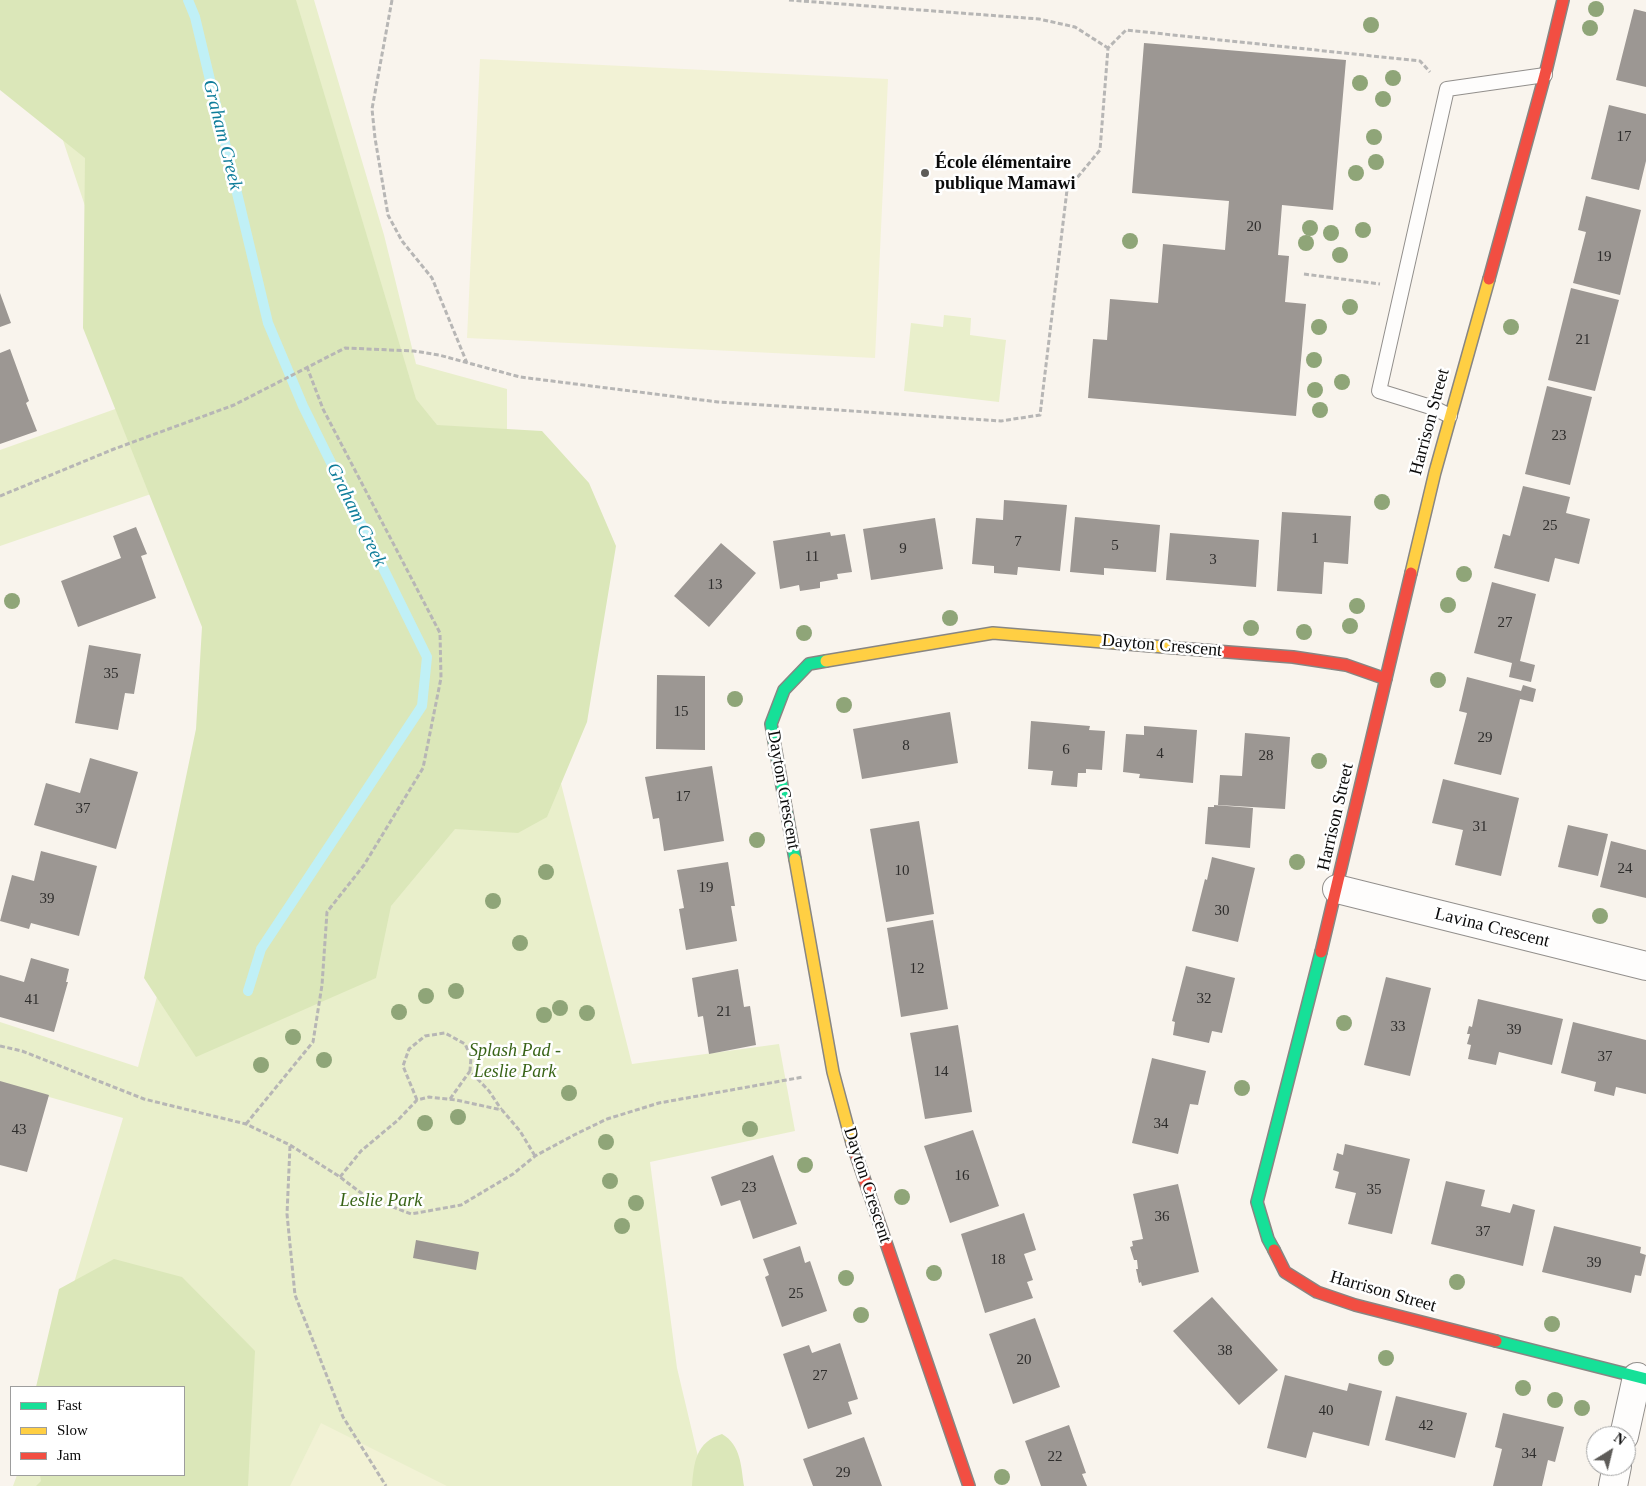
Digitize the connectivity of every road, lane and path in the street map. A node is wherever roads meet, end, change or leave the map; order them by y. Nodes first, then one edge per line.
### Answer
1 (392, 0) edge
2 (789, 0) edge
3 (1563, 0) edge
4 (1108, 48) junction
5 (1545, 75) junction
6 (1447, 89) junction
7 (1304, 274) dead end
8 (1402, 288) junction
9 (467, 363) junction
10 (307, 367) junction
11 (1450, 416) junction
12 (0, 496) edge
13 (1386, 679) junction
14 (1338, 889) junction
15 (1646, 966) edge
16 (0, 1046) edge
17 (470, 1071) junction
18 (834, 1072) junction
19 (450, 1099) junction
20 (417, 1100) junction
21 (502, 1110) junction
22 (246, 1124) junction
23 (290, 1145) junction
24 (536, 1156) junction
25 (340, 1177) junction
26 (1641, 1378) edge
27 (1627, 1426) edge
28 (386, 1486) edge
29 (969, 1486) edge

1 - 9 path
2 - 4 path
3 - 5 street, Harrison Street
4 - 6 path
4 - 9 path
5 - 6 lane
5 - 11 street, Harrison Street
6 - 8 lane
7 - 8 path
8 - 11 lane
9 - 10 path
10 - 12 path
10 - 22 path
11 - 13 street, Harrison Street
13 - 14 street, Harrison Street
13 - 18 street, Dayton Crescent
14 - 15 street, Lavina Crescent
14 - 26 street, Harrison Street
16 - 22 path
17 - 19 path
17 - 20 path
17 - 21 path
18 - 24 path
18 - 29 street, Dayton Crescent
19 - 20 path
19 - 21 path
20 - 25 path
21 - 24 path
22 - 23 path
23 - 25 path
23 - 28 path
24 - 25 path
26 - 27 street

